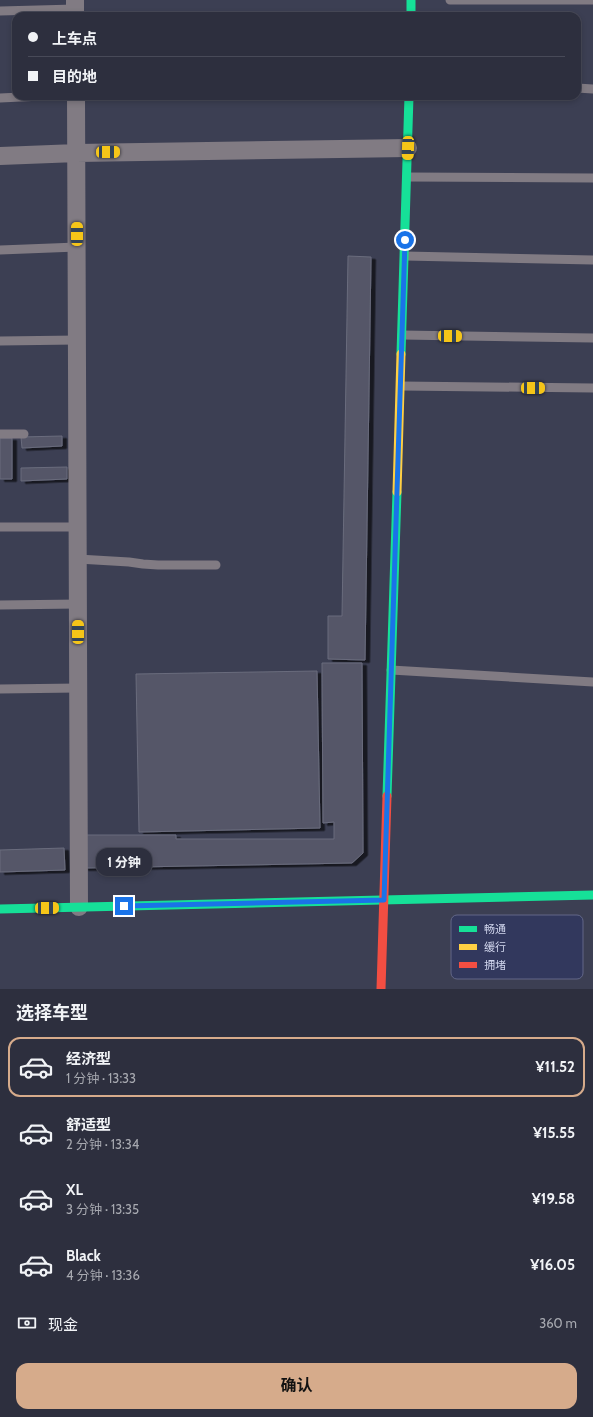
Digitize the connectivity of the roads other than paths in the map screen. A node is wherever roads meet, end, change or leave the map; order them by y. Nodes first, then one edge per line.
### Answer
1 (411, 0) edge
2 (450, 0) edge
3 (593, 0) edge
4 (75, 8) edge
5 (0, 11) edge
6 (411, 12) edge
7 (581, 88) edge
8 (593, 88) edge
9 (12, 97) edge
10 (0, 98) edge
11 (76, 100) edge
12 (409, 100) edge
13 (408, 148) junction
14 (77, 153) junction
15 (0, 156) edge
16 (407, 177) junction
17 (593, 178) edge
18 (77, 248) junction
19 (0, 250) edge
20 (405, 256) junction
21 (593, 260) edge
22 (402, 335) junction
23 (593, 338) edge
24 (77, 340) junction
25 (0, 342) edge
26 (401, 386) junction
27 (593, 388) edge
28 (0, 434) edge
29 (24, 434) dead end
30 (0, 527) edge
31 (78, 527) junction
32 (78, 559) junction
33 (216, 565) dead end
34 (78, 604) junction
35 (0, 605) edge
36 (391, 670) junction
37 (593, 682) edge
38 (78, 688) junction
39 (0, 689) edge
40 (593, 895) edge
41 (384, 900) junction
42 (79, 907) junction
43 (0, 909) edge
44 (381, 989) edge

1 - 6 street
2 - 3 lane
4 - 5 lane
7 - 8 lane
9 - 10 lane
11 - 14 street
12 - 13 street
13 - 14 street
13 - 16 street
14 - 15 street
14 - 18 street
16 - 17 lane
16 - 20 street
18 - 19 lane
18 - 24 street
20 - 21 lane
20 - 22 street
22 - 23 lane
22 - 26 street
24 - 25 lane
24 - 31 street
26 - 27 lane
26 - 36 street
28 - 29 lane
30 - 31 lane
31 - 32 street
32 - 33 lane
32 - 34 street
34 - 35 lane
34 - 38 street
36 - 37 lane
36 - 41 street
38 - 39 lane
38 - 42 street
40 - 41 street
41 - 42 street
41 - 44 street
42 - 43 street

